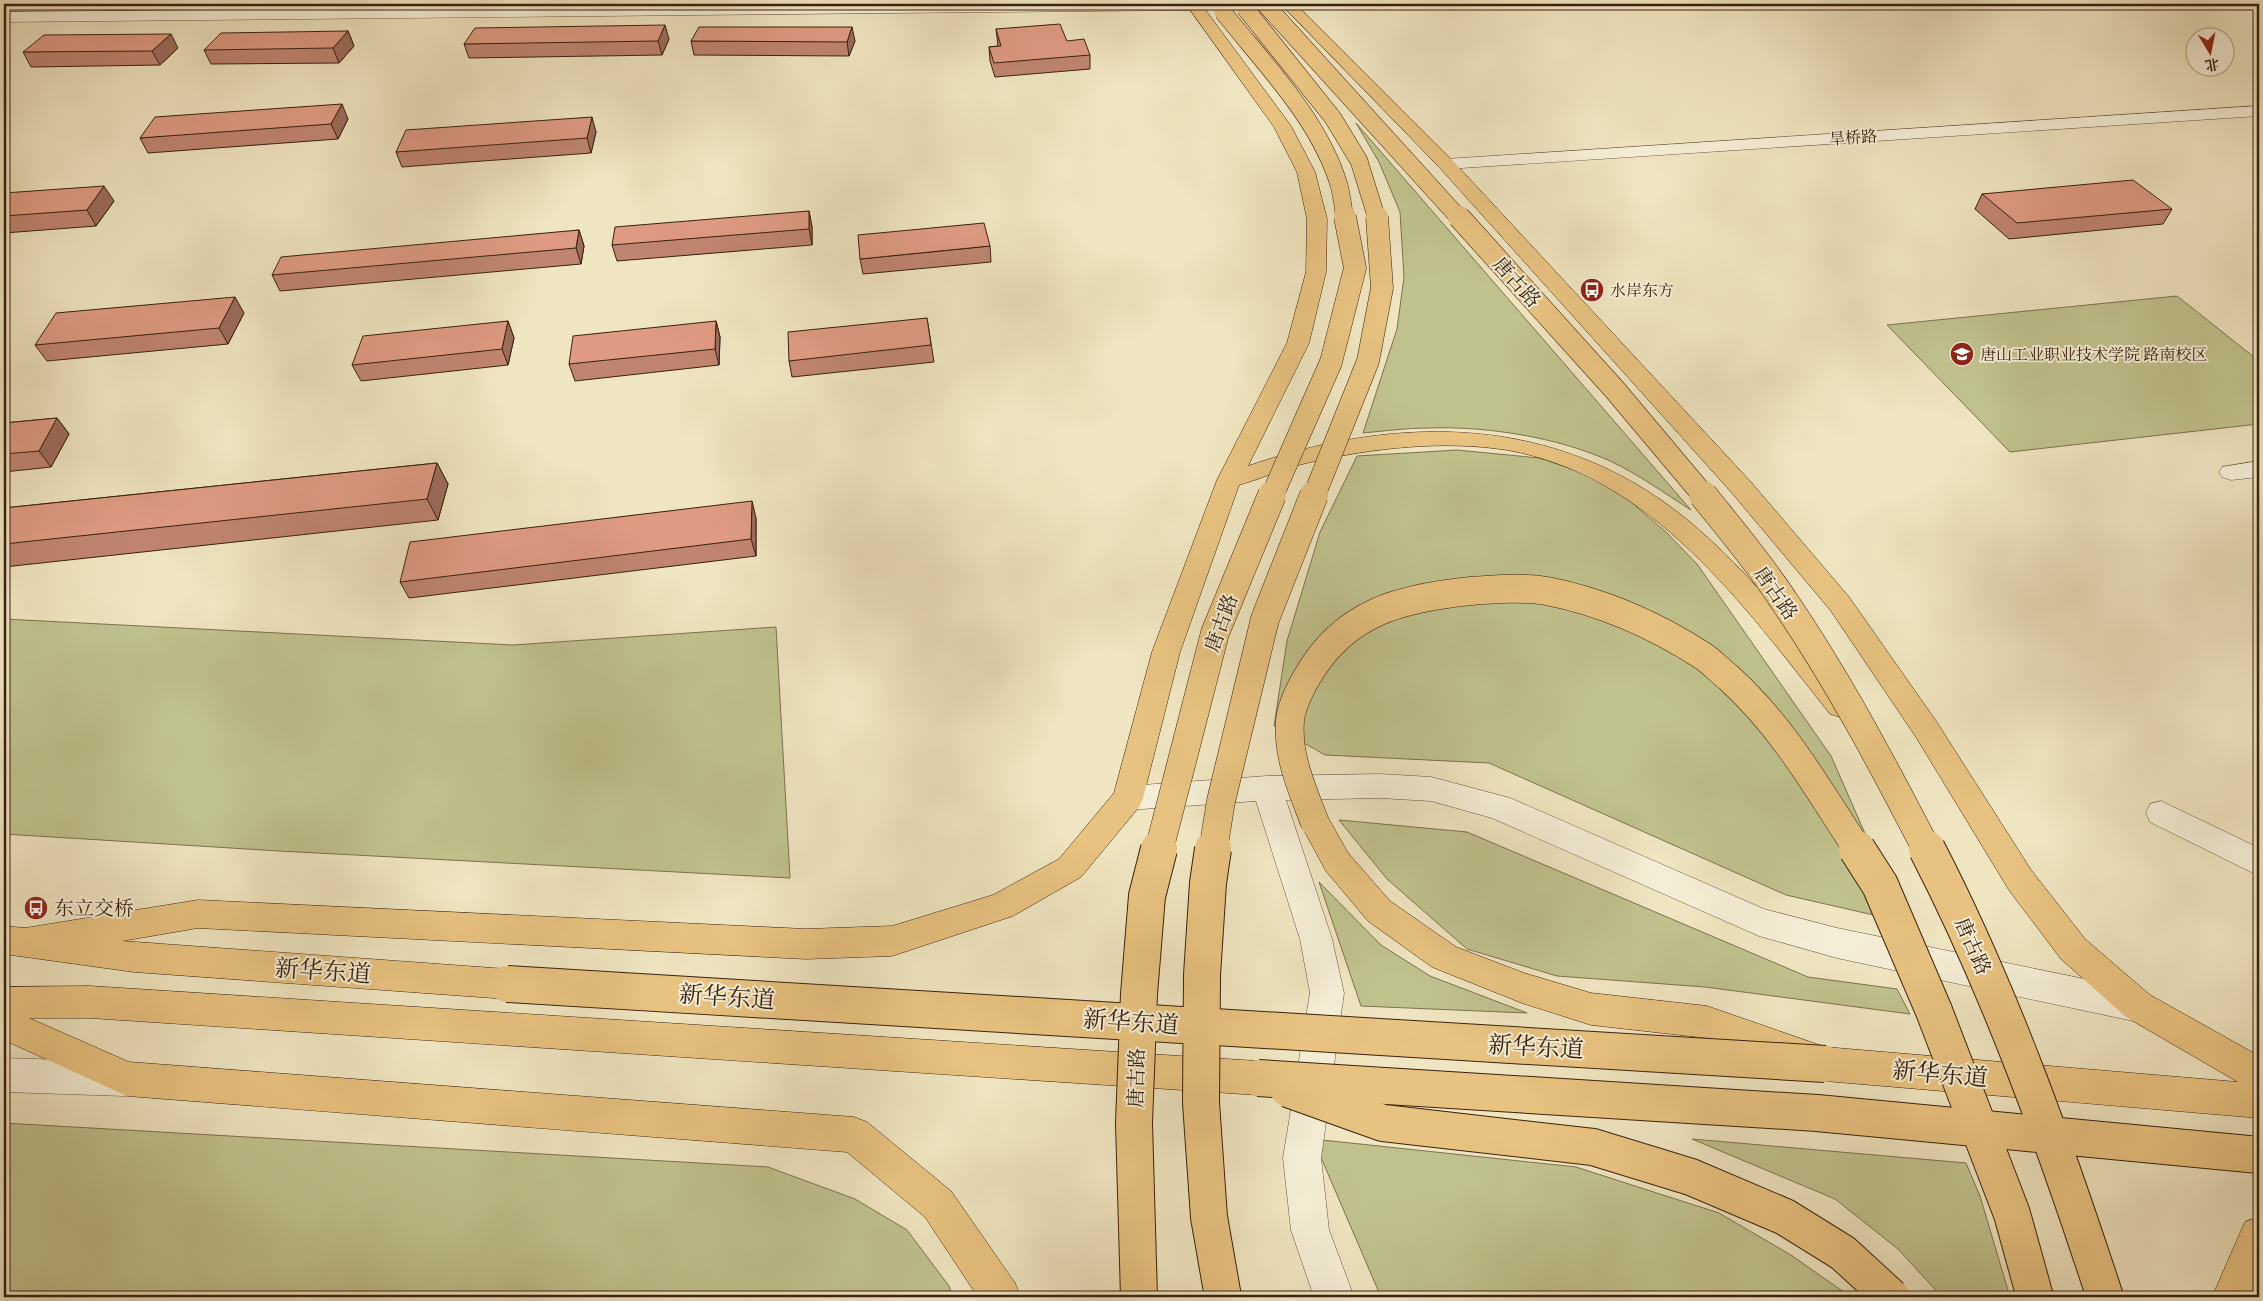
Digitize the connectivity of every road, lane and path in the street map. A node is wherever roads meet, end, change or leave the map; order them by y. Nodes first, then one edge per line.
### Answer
1 (1193, 4) edge
2 (1288, 4) edge
3 (1239, 6) edge
4 (446, 8) edge
5 (4, 18) edge
6 (2259, 111) edge
7 (1446, 164) junction
8 (2259, 469) edge
9 (2231, 472) dead end
10 (1229, 480) junction
11 (1874, 748) junction
12 (1267, 788) junction
13 (1128, 798) junction
14 (2161, 813) dead end
15 (2259, 863) edge
16 (15, 941) edge
17 (4, 1002) edge
18 (2138, 1006) junction
19 (4, 1023) edge
20 (1825, 1064) junction
21 (4, 1075) edge
22 (2259, 1075) edge
23 (1258, 1078) junction
24 (127, 1080) junction
25 (2259, 1101) edge
26 (2259, 1155) edge
27 (2259, 1236) edge
28 (1001, 1297) edge
29 (1139, 1297) edge
30 (1223, 1297) edge
31 (1334, 1297) edge
32 (1891, 1297) edge
33 (2036, 1297) edge
34 (2105, 1297) edge
35 (2232, 1297) edge

1 - 4 street
1 - 10 main road
2 - 7 main road
3 - 11 main road, 唐古路, bridge
3 - 29 main road, 唐古路, bridge
3 - 30 main road, bridge
4 - 5 street
6 - 7 street, 旱桥路
7 - 18 main road
8 - 9 street
10 - 11 main road
10 - 13 main road
11 - 34 main road, 唐古路, bridge
12 - 13 street
12 - 18 street
12 - 31 street
13 - 16 main road
14 - 15 street
16 - 20 main road, 新华东道, bridge
17 - 23 main road, bridge
18 - 22 main road
19 - 24 main road
20 - 25 main road, 新华东道, bridge
20 - 33 main road, bridge
21 - 24 street
23 - 26 main road, bridge
23 - 32 main road, bridge
24 - 28 main road
27 - 35 main road

